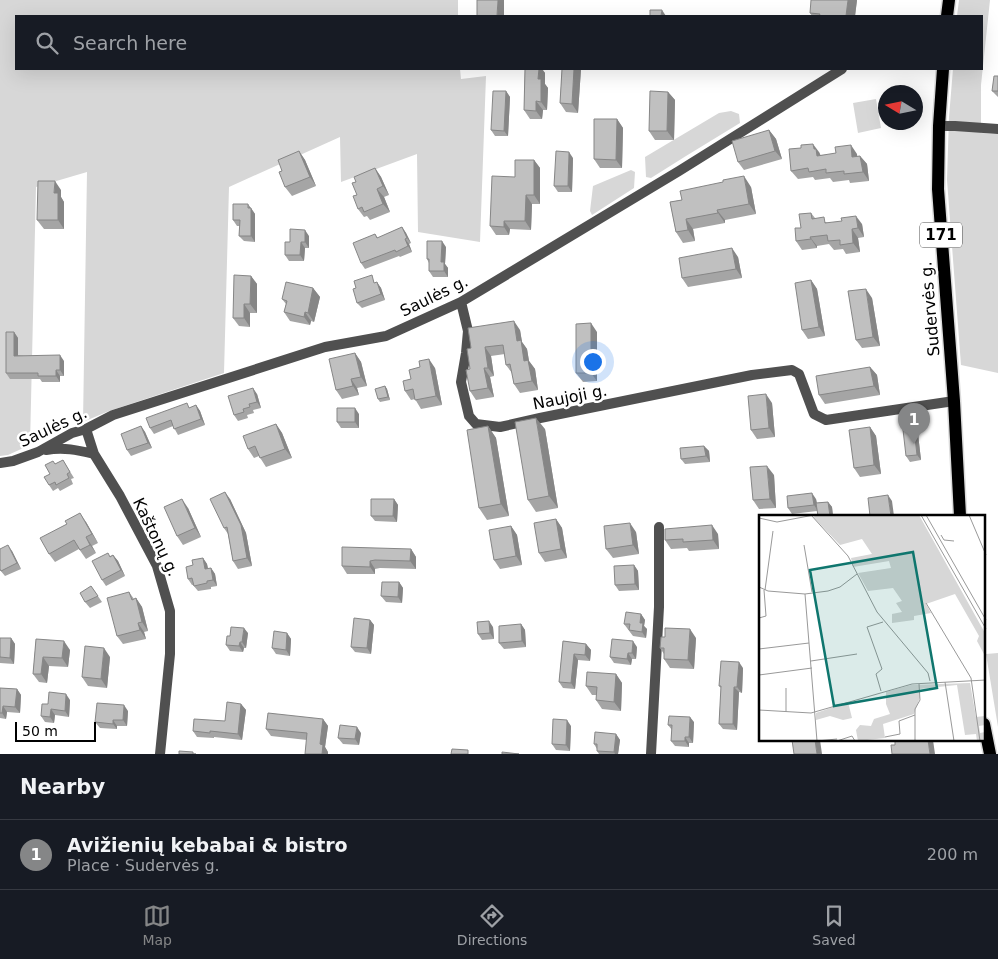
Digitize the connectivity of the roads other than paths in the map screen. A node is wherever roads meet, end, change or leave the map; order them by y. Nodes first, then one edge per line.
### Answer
1 (949, 0) edge
2 (947, 15) edge
3 (840, 70) edge
4 (943, 70) edge
5 (939, 126) junction
6 (998, 129) edge
7 (461, 302) junction
8 (954, 401) junction
9 (86, 430) junction
10 (38, 452) junction
11 (94, 454) junction
12 (0, 463) edge
13 (960, 515) edge
14 (659, 527) dead end
15 (986, 734) edge
16 (160, 754) edge
17 (651, 754) edge
18 (990, 754) edge

1 - 2 main road
3 - 7 street, Saulės g.
4 - 5 main road, Sudervės g. / 171
5 - 6 street
5 - 8 main road, Sudervės g. / 171
7 - 8 street, Naujoji g.
7 - 9 street, Saulės g.
8 - 13 main road, Sudervės g. / 171
9 - 10 street, Saulės g.
9 - 11 street, Kaštonų g.
10 - 11 street
10 - 12 street, Saulės g.
11 - 16 street, Kaštonų g.
14 - 17 street
15 - 18 main road

